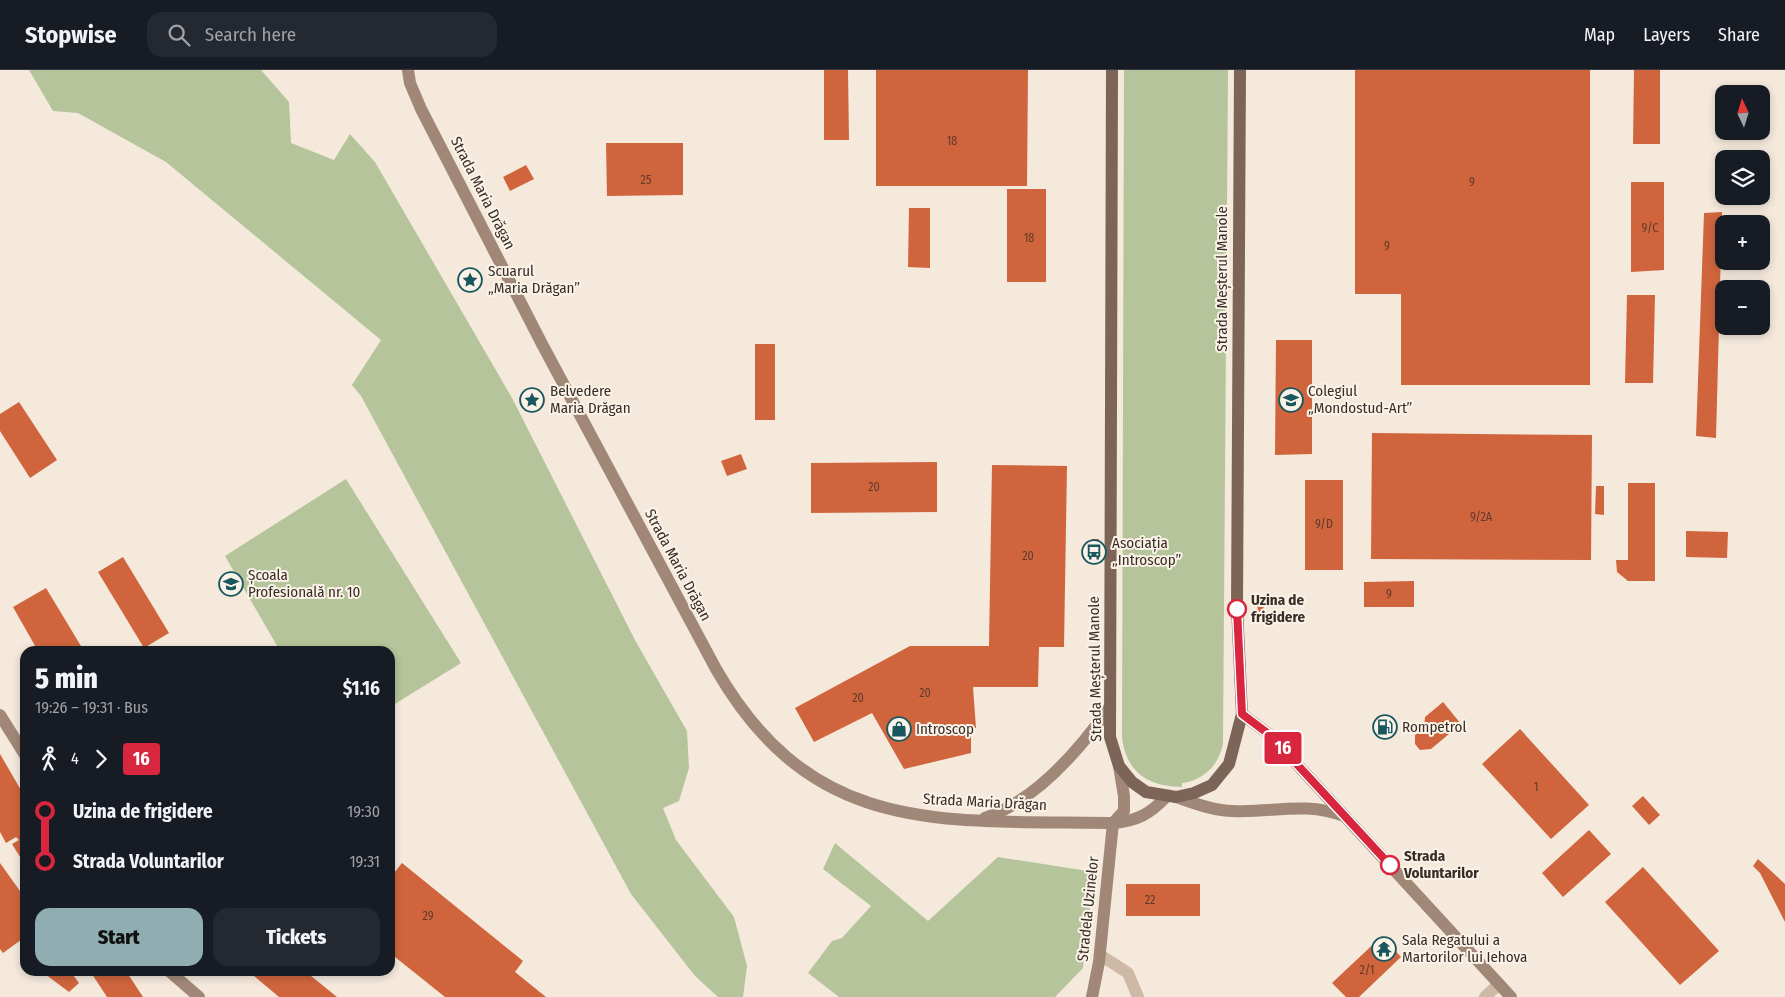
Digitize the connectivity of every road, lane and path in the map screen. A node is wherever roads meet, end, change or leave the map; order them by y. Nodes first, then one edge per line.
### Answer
1 (408, 70) edge
2 (1112, 70) edge
3 (1240, 70) edge
4 (1109, 708) junction
5 (1242, 714) junction
6 (0, 715) edge
7 (20, 747) edge
8 (1119, 766) junction
9 (1171, 797) junction
10 (1346, 816) junction
11 (978, 821) junction
12 (1113, 823) junction
13 (1100, 955) junction
14 (175, 976) edge
15 (1498, 984) junction
16 (199, 997) edge
17 (1092, 997) edge
18 (1138, 997) edge
19 (1485, 997) edge
20 (1511, 997) edge

1 - 11 main road, Strada Maria Drăgan
2 - 4 main road, Strada Meșterul Manole
3 - 5 main road, Strada Meșterul Manole
4 - 8 main road, Strada Meșterul Manole
4 - 11 main road
5 - 9 main road, Strada Meșterul Manole
5 - 10 main road
6 - 7 main road
8 - 9 main road, Strada Meșterul Manole
8 - 12 main road
9 - 10 main road
9 - 12 main road, Strada Maria Drăgan
10 - 15 main road
11 - 12 main road, Strada Maria Drăgan
12 - 13 main road, Stradela Uzinelor
13 - 17 main road, Stradela Uzinelor
13 - 18 street
14 - 16 main road
15 - 19 street
15 - 20 main road

